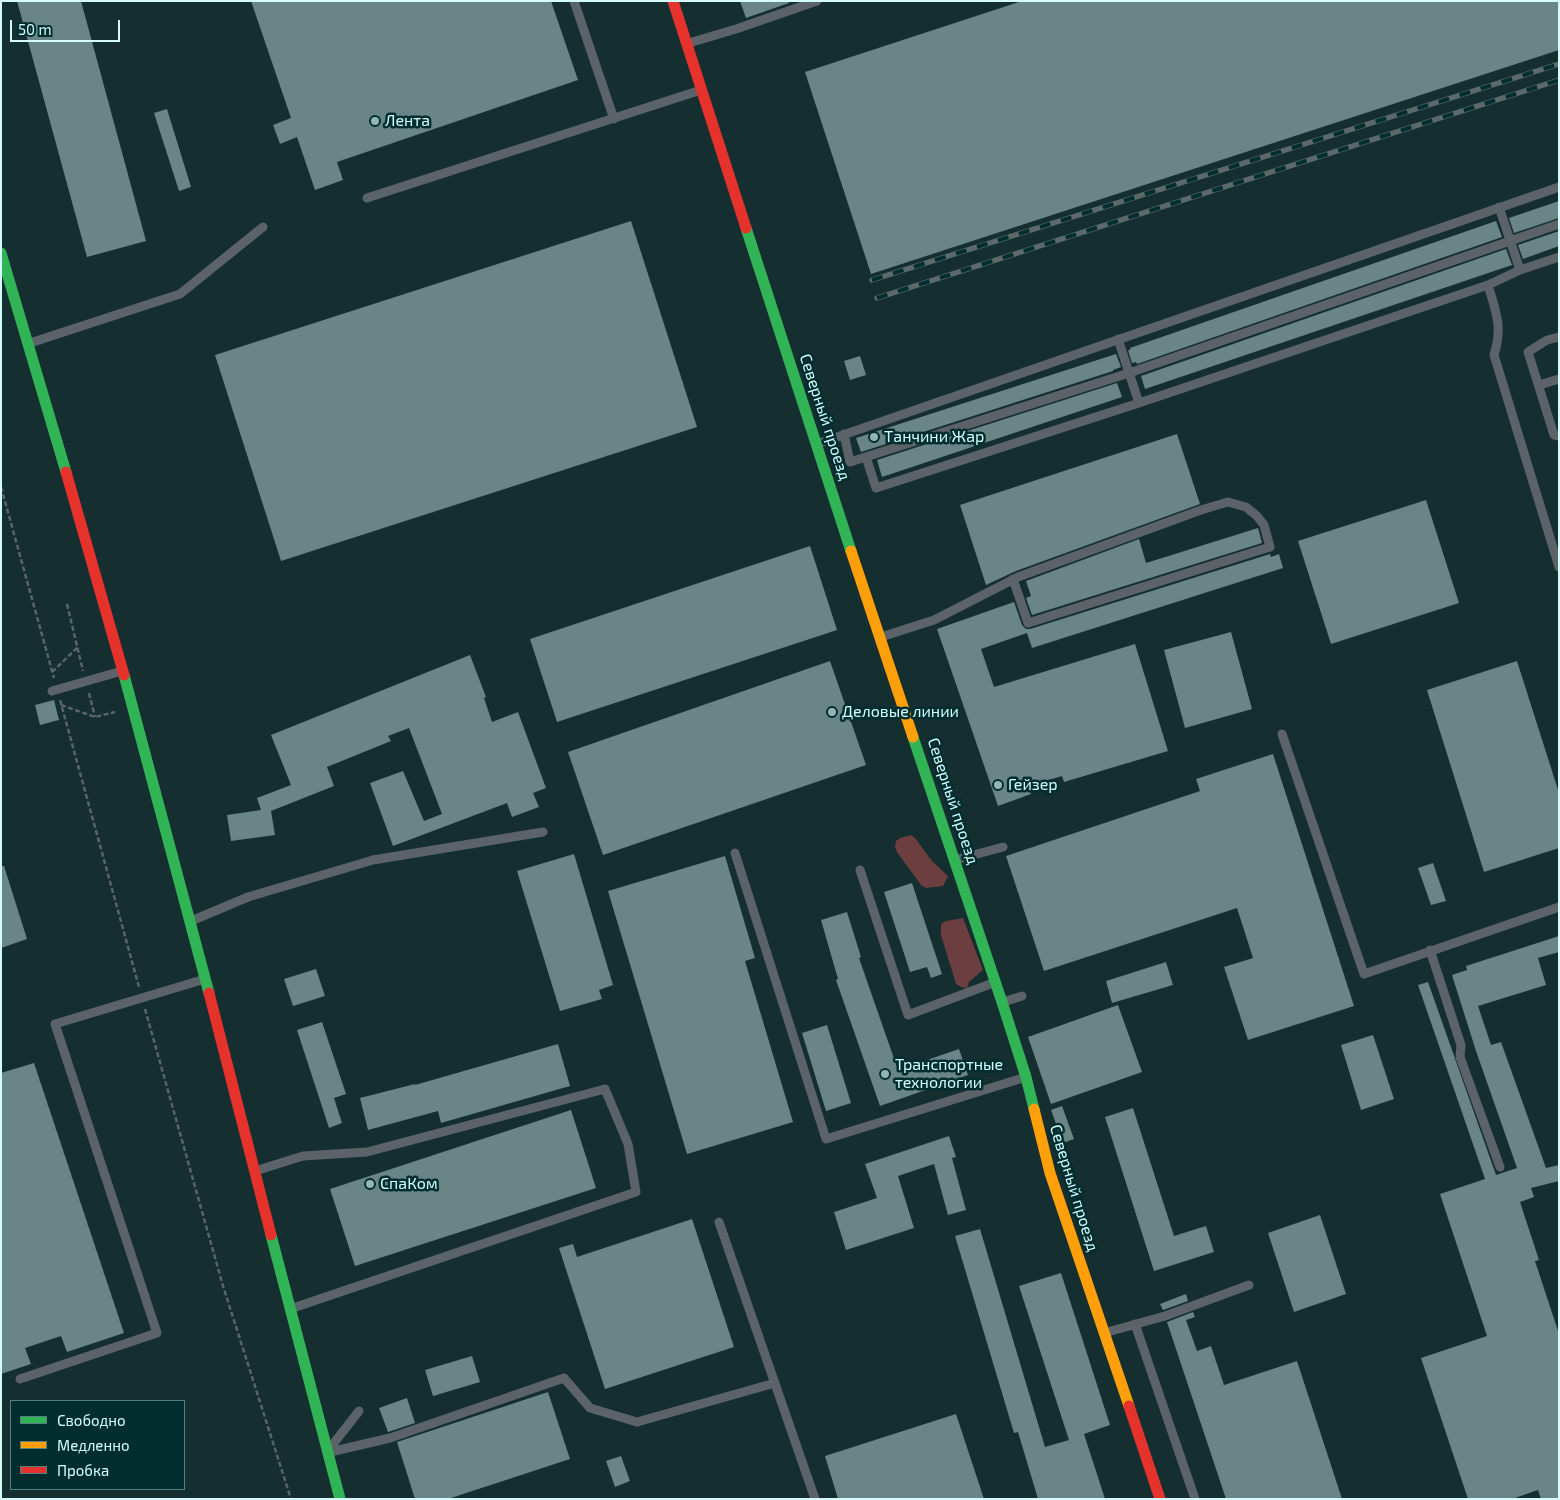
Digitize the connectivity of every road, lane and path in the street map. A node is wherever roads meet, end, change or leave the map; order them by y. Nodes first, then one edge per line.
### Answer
1 (574, 1) edge
2 (673, 1) edge
3 (817, 1) edge
4 (687, 44) junction
5 (702, 90) junction
6 (614, 119) junction
7 (1559, 187) edge
8 (367, 198) dead end
9 (1499, 208) junction
10 (1559, 224) edge
11 (263, 227) dead end
12 (1511, 241) junction
13 (1, 252) edge
14 (1559, 257) edge
15 (1520, 270) junction
16 (1488, 284) junction
17 (1559, 337) edge
18 (1118, 339) junction
19 (29, 343) junction
20 (1129, 373) junction
21 (1559, 379) edge
22 (1538, 385) junction
23 (1139, 403) junction
24 (844, 434) junction
25 (1559, 436) edge
26 (816, 444) junction
27 (866, 457) junction
28 (1558, 564) edge
29 (1013, 579) junction
30 (67, 604) dead end
31 (880, 637) junction
32 (78, 648) junction
33 (122, 671) junction
34 (52, 672) dead end
35 (86, 681) junction
36 (52, 691) dead end
37 (61, 705) dead end
38 (132, 708) junction
39 (95, 717) junction
40 (1282, 734) dead end
41 (543, 832) dead end
42 (1002, 847) dead end
43 (735, 853) dead end
44 (955, 860) junction
45 (860, 870) dead end
46 (1559, 907) edge
47 (190, 921) junction
48 (1430, 950) junction
49 (206, 979) junction
50 (996, 982) junction
51 (1022, 996) dead end
52 (1002, 1002) junction
53 (1026, 1077) junction
54 (1500, 1167) dead end
55 (255, 1171) junction
56 (720, 1222) dead end
57 (1249, 1285) dead end
58 (290, 1309) junction
59 (1135, 1324) junction
60 (1104, 1333) junction
61 (20, 1379) dead end
62 (775, 1383) junction
63 (359, 1411) dead end
64 (327, 1452) junction
65 (340, 1499) edge
66 (815, 1499) edge
67 (1160, 1499) edge
68 (1196, 1499) edge

1 - 6 lane
2 - 4 street, Северный проезд
3 - 4 lane
4 - 5 street, Северный проезд
5 - 6 lane
5 - 26 street, Северный проезд
6 - 8 lane
7 - 9 lane
9 - 12 lane
9 - 18 lane
10 - 12 lane
11 - 19 lane
12 - 15 lane
12 - 20 lane
13 - 19 street
14 - 15 lane
15 - 16 lane
16 - 23 lane
16 - 28 lane
17 - 22 lane
18 - 20 lane
18 - 24 lane
19 - 33 street
20 - 23 lane
20 - 27 lane
21 - 22 lane
22 - 25 lane
23 - 27 lane
24 - 26 lane
24 - 27 lane
26 - 31 street, Северный проезд
29 - 29 lane
29 - 31 lane
30 - 32 path
31 - 44 street, Северный проезд
32 - 34 path
32 - 35 path
33 - 35 lane
33 - 38 street
35 - 36 lane
35 - 39 path
37 - 39 path
38 - 39 path
38 - 47 street
40 - 48 lane
41 - 47 lane
42 - 44 lane
43 - 53 lane
44 - 50 street, Северный проезд
45 - 50 lane
46 - 48 lane
47 - 49 street
48 - 54 lane
49 - 55 street
49 - 61 lane
50 - 52 street, Северный проезд
51 - 52 lane
52 - 53 street, Северный проезд
53 - 60 street, Северный проезд
55 - 58 street
55 - 58 lane
56 - 62 lane
57 - 59 lane
58 - 64 street
59 - 60 lane
59 - 68 lane
60 - 67 street, Северный проезд
62 - 64 lane
62 - 66 lane
63 - 64 lane
64 - 65 street

